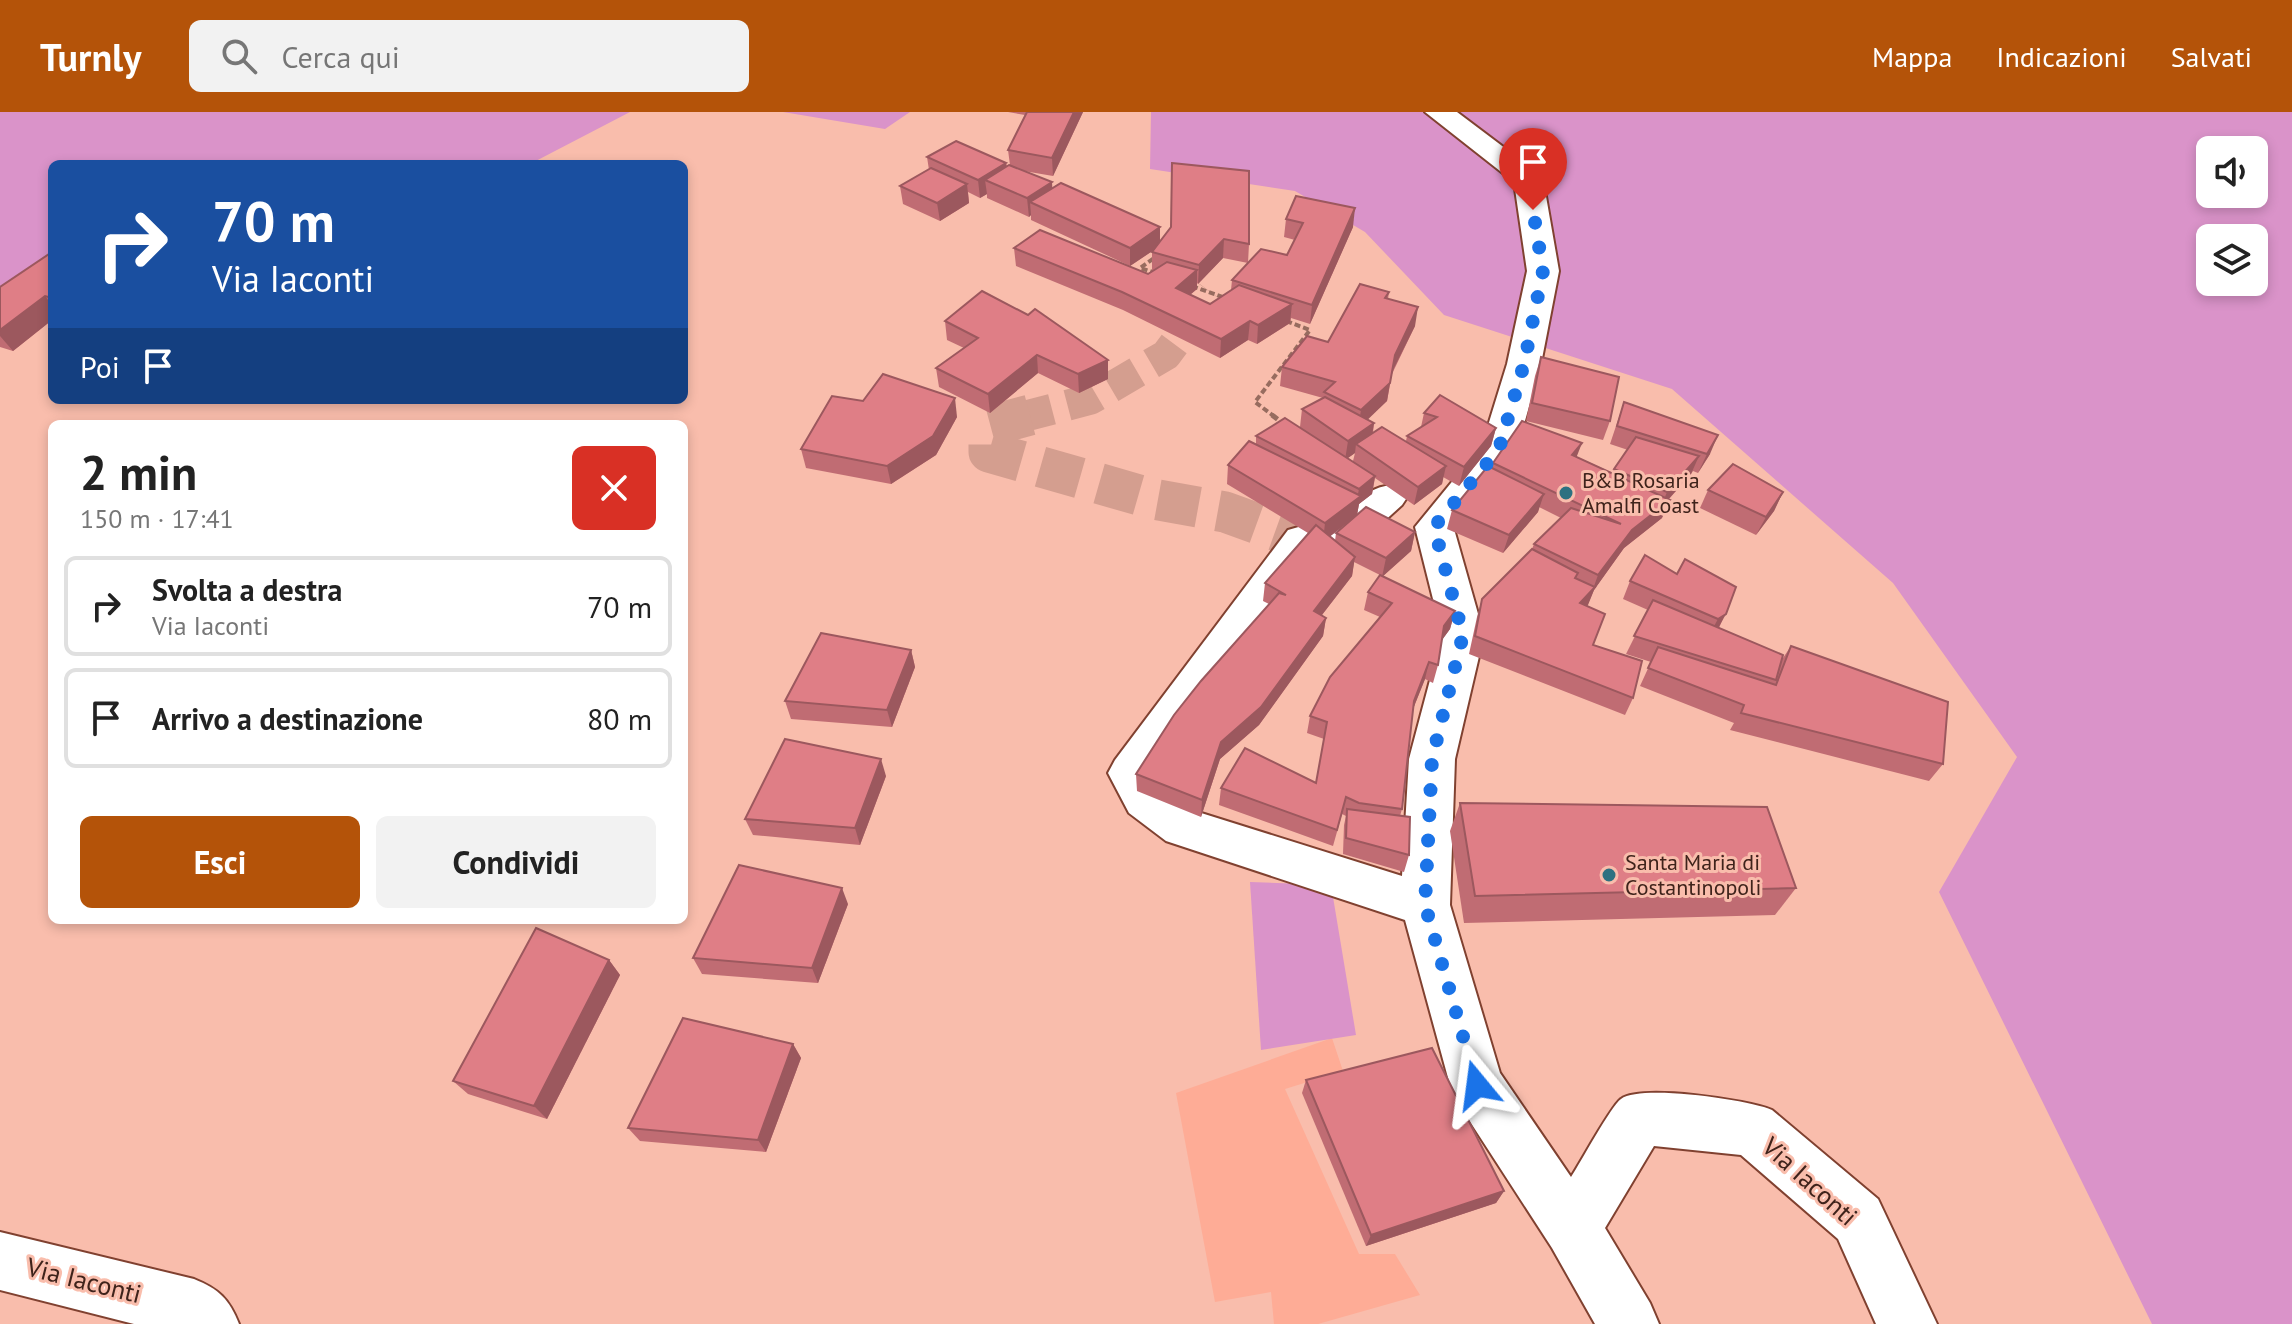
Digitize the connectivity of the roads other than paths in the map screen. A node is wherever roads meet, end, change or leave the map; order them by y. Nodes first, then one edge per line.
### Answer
1 (1439, 112) edge
2 (1389, 496) edge
3 (1425, 905) junction
4 (1572, 1228) junction
5 (0, 1261) edge
6 (209, 1324) edge
7 (1629, 1324) edge
8 (1907, 1324) edge

1 - 3 street
2 - 3 street
3 - 4 street
4 - 7 street
4 - 8 street, Via Iaconti
5 - 6 street, Via Iaconti

